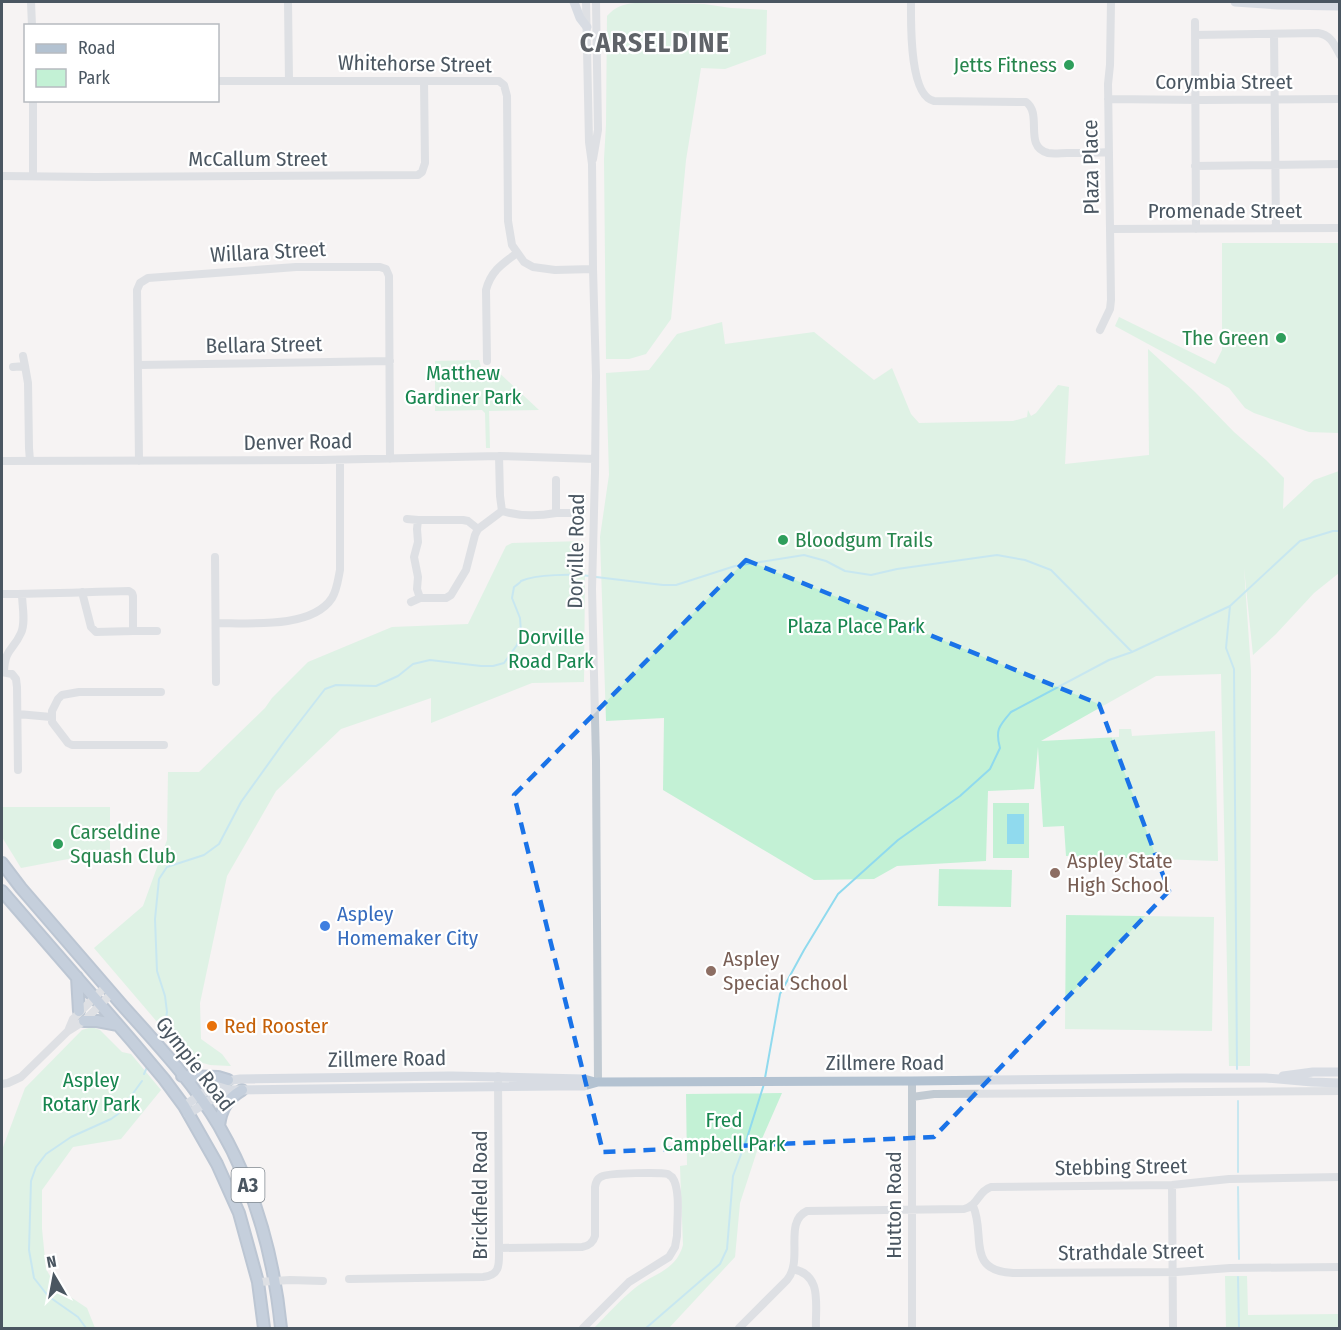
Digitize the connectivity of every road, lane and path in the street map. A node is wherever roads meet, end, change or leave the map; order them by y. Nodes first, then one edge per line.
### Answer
1 (31, 2) edge
2 (288, 2) edge
3 (574, 2) edge
4 (586, 2) edge
5 (596, 2) edge
6 (911, 2) edge
7 (1111, 2) edge
8 (1235, 2) edge
9 (1339, 6) edge
10 (1195, 22) dead end
11 (32, 24) edge
12 (587, 27) junction
13 (1274, 34) junction
14 (1195, 35) junction
15 (1340, 55) edge
16 (219, 81) edge
17 (289, 81) junction
18 (424, 81) junction
19 (1108, 99) junction
20 (1340, 99) edge
21 (1195, 100) junction
22 (1274, 100) junction
23 (33, 102) edge
24 (1109, 152) junction
25 (592, 164) junction
26 (1340, 164) edge
27 (1275, 165) junction
28 (1195, 166) junction
29 (2, 176) edge
30 (33, 176) junction
31 (1276, 228) junction
32 (1340, 228) edge
33 (1110, 229) junction
34 (1196, 229) junction
35 (517, 253) junction
36 (593, 269) junction
37 (1100, 330) dead end
38 (23, 356) dead end
39 (390, 361) junction
40 (487, 361) dead end
41 (138, 365) junction
42 (26, 366) junction
43 (13, 367) dead end
44 (499, 456) junction
45 (390, 459) junction
46 (595, 459) junction
47 (340, 460) junction
48 (2, 461) edge
49 (30, 461) junction
50 (139, 461) junction
51 (556, 480) dead end
52 (502, 511) junction
53 (556, 513) junction
54 (574, 513) dead end
55 (407, 519) dead end
56 (418, 520) junction
57 (478, 529) junction
58 (215, 557) dead end
59 (82, 592) junction
60 (2, 594) edge
61 (22, 594) junction
62 (420, 598) junction
63 (411, 602) dead end
64 (216, 623) junction
65 (133, 631) junction
66 (157, 632) dead end
67 (3, 672) edge
68 (216, 682) dead end
69 (161, 692) dead end
70 (18, 714) junction
71 (51, 717) junction
72 (164, 745) dead end
73 (18, 770) dead end
74 (2, 864) edge
75 (2, 891) edge
76 (77, 977) junction
77 (109, 989) junction
78 (97, 1001) junction
79 (82, 1016) junction
80 (118, 1025) junction
81 (1340, 1072) edge
82 (182, 1076) junction
83 (498, 1076) junction
84 (1173, 1078) junction
85 (1266, 1078) junction
86 (228, 1080) junction
87 (912, 1081) junction
88 (598, 1082) junction
89 (1340, 1083) edge
90 (2, 1084) edge
91 (498, 1087) junction
92 (242, 1090) junction
93 (1340, 1091) edge
94 (1173, 1093) junction
95 (912, 1097) junction
96 (202, 1100) junction
97 (186, 1110) junction
98 (219, 1126) junction
99 (1340, 1177) edge
100 (1172, 1185) junction
101 (973, 1206) junction
102 (912, 1210) junction
103 (499, 1248) junction
104 (1340, 1267) edge
105 (794, 1269) junction
106 (1173, 1271) junction
107 (349, 1279) dead end
108 (275, 1281) junction
109 (323, 1281) dead end
110 (258, 1282) junction
111 (264, 1329) edge
112 (281, 1329) edge
113 (583, 1329) edge
114 (739, 1329) edge
115 (816, 1329) edge
116 (912, 1329) edge
117 (1173, 1329) edge

1 - 11 street
2 - 17 street
3 - 12 main road
4 - 12 street, Dorville Road
5 - 25 street, Dorville Road
6 - 24 street
7 - 19 street, Plaza Place
8 - 9 main road
10 - 14 street
12 - 25 street, Dorville Road
13 - 14 street
13 - 15 street
13 - 22 street
14 - 21 street
16 - 17 street, Whitehorse Street
17 - 18 street, Whitehorse Street
18 - 30 street, McCallum Street
18 - 35 street, Whitehorse Street
19 - 21 street, Corymbia Street
19 - 24 street, Plaza Place
20 - 22 street, Corymbia Street
21 - 22 street, Corymbia Street
21 - 28 street
22 - 27 street
23 - 30 street
24 - 33 street, Plaza Place
25 - 36 street, Dorville Road
26 - 27 street
27 - 28 street
27 - 31 street
28 - 34 street
29 - 30 street, McCallum Street
31 - 32 street, Promenade Street
31 - 34 street, Promenade Street
33 - 34 street, Promenade Street
33 - 37 street, Plaza Place
35 - 36 street
35 - 40 street
36 - 46 street, Dorville Road
38 - 42 street
39 - 41 street, Bellara Street
39 - 41 street, Willara Street
39 - 45 street, Willara Street
41 - 50 street, Willara Street
42 - 43 street
42 - 49 street
44 - 45 street, Denver Road
44 - 46 street, Denver Road
44 - 52 street
45 - 47 street, Denver Road
46 - 88 street, Dorville Road
47 - 50 street, Denver Road
47 - 64 street
48 - 49 street, Denver Road
49 - 50 street, Denver Road
51 - 53 street
52 - 53 street
52 - 57 street
53 - 54 street
55 - 56 street
56 - 57 street
56 - 62 street
57 - 62 street
58 - 64 street
59 - 61 street
59 - 65 street
59 - 65 street
60 - 61 street
61 - 67 street
62 - 63 street
64 - 68 street
65 - 66 street
67 - 70 street
69 - 71 street
70 - 71 street
70 - 73 street
71 - 72 street
74 - 77 highway, Gympie Road / A3
75 - 76 highway, Gympie Road / A3
76 - 78 highway, Gympie Road / A3
76 - 79 highway
77 - 78 street
77 - 82 highway, Gympie Road / A3
78 - 79 street
78 - 80 highway, Gympie Road / A3
79 - 80 highway
79 - 90 street
80 - 97 highway, Gympie Road / A3
81 - 85 main road, Zillmere Road
82 - 86 highway
82 - 96 highway, Gympie Road / A3
83 - 86 main road, Zillmere Road
83 - 88 main road, Zillmere Road
83 - 91 street, Brickfield Road
84 - 85 main road, Zillmere Road
84 - 87 main road, Zillmere Road
84 - 94 street
85 - 89 main road, Zillmere Road
86 - 96 main road, Zillmere Road
87 - 88 main road, Zillmere Road
87 - 95 street, Hutton Road
88 - 91 main road, Zillmere Road
91 - 92 main road, Zillmere Road
91 - 103 street, Brickfield Road
92 - 96 main road, Zillmere Road
92 - 98 highway
93 - 94 street, Zillmere Road
94 - 95 street, Zillmere Road
95 - 102 street, Hutton Road
96 - 97 main road, Zillmere Road
96 - 98 highway, Gympie Road / A3
97 - 110 highway, Gympie Road / A3
98 - 108 highway, Gympie Road / A3
99 - 100 street, Stebbing Street
100 - 101 street, Stebbing Street
100 - 106 street
101 - 102 street
101 - 106 street, Strathdale Street
102 - 105 street
102 - 116 street, Hutton Road
103 - 107 street, Brickfield Road
103 - 113 street
104 - 106 street, Strathdale Street
105 - 114 street
105 - 115 street
106 - 117 street
108 - 109 street
108 - 110 street
108 - 112 highway, Gympie Road / A3
110 - 111 highway, Gympie Road / A3

